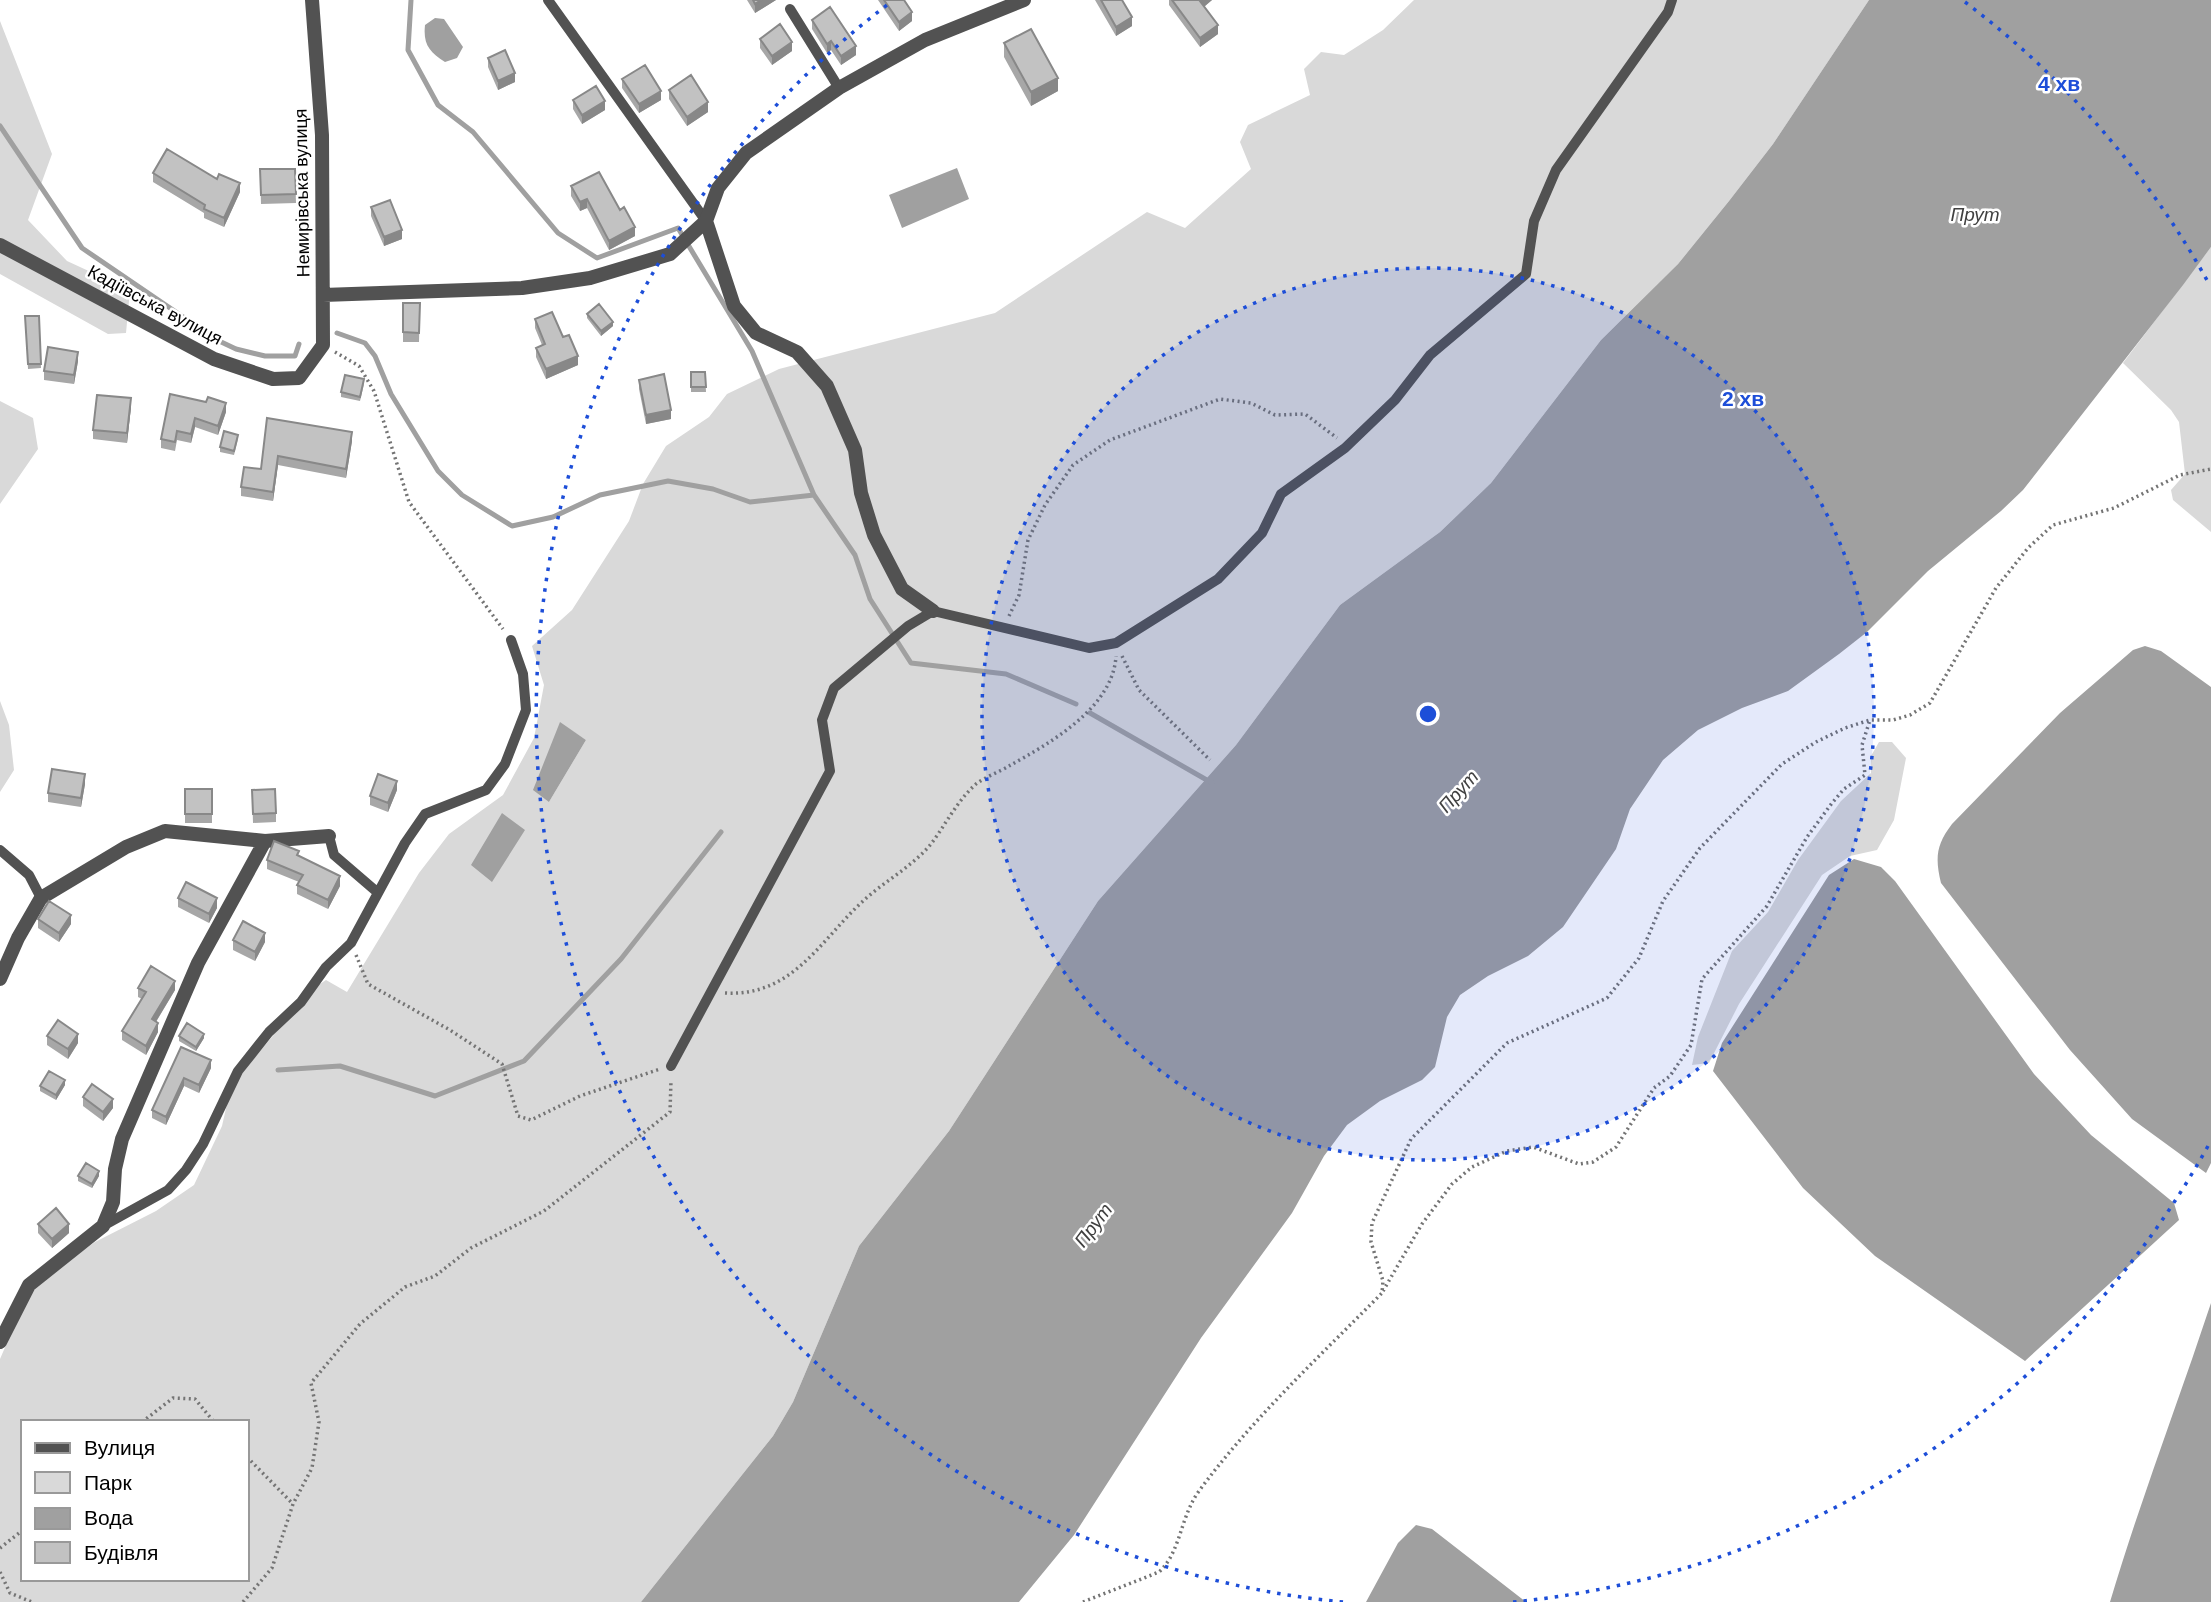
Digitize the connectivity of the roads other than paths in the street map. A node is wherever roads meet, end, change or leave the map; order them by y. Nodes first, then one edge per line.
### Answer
1 (312, 0) edge
2 (548, 0) edge
3 (1024, 0) edge
4 (1672, 0) edge
5 (790, 9) dead end
6 (839, 89) junction
7 (702, 226) junction
8 (0, 245) edge
9 (323, 295) junction
10 (323, 345) joint
11 (933, 611) junction
12 (511, 639) road end
13 (329, 836) joint
14 (265, 841) junction
15 (0, 850) edge
16 (377, 892) junction
17 (41, 898) junction
18 (0, 979) edge
19 (671, 1066) road end
20 (103, 1226) junction
21 (0, 1342) edge

1 - 9 street, Немирівська вулиця
2 - 7 lane
3 - 6 street
4 - 11 lane
5 - 6 lane
6 - 7 street
7 - 9 street
7 - 11 street
8 - 10 street, Кадіївська вулиця
9 - 10 street, Немирівська вулиця
11 - 19 lane
12 - 16 lane
13 - 14 street
13 - 16 lane
14 - 17 street
14 - 20 street
15 - 17 lane
16 - 20 lane
17 - 18 street
20 - 21 street

